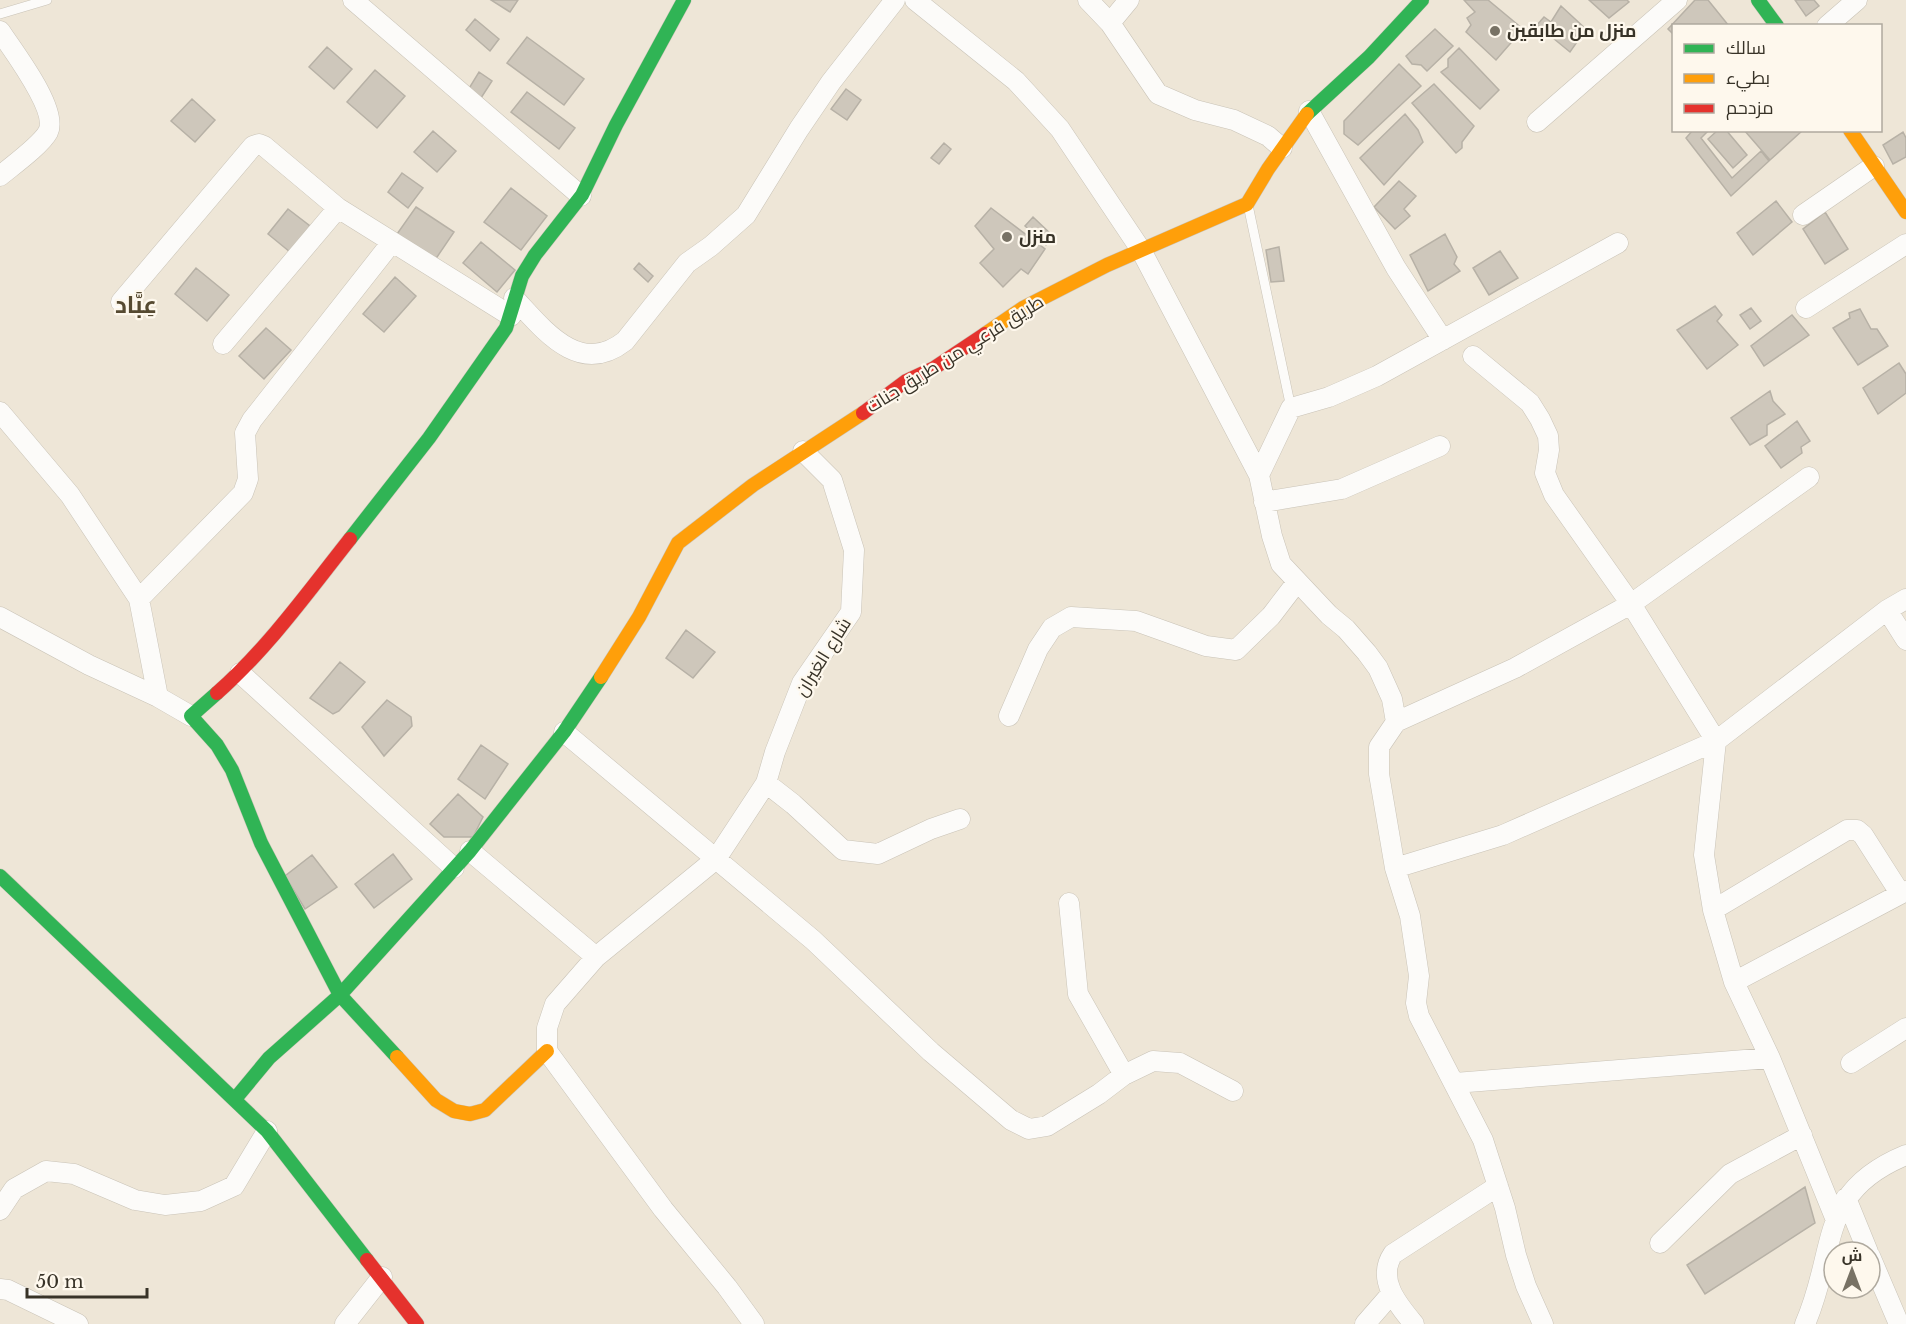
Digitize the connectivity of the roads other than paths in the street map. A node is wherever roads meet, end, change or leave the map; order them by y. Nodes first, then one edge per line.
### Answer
1 (47, 0) edge
2 (684, 0) edge
3 (895, 0) edge
4 (915, 0) edge
5 (1088, 0) edge
6 (1129, 0) edge
7 (1422, 0) edge
8 (1677, 0) edge
9 (1758, 0) edge
10 (1857, 0) edge
11 (366, 4) edge
12 (0, 14) edge
13 (1110, 23) junction
14 (1776, 24) edge
15 (1829, 24) edge
16 (0, 31) edge
17 (1309, 111) junction
18 (1537, 122) dead end
19 (1851, 132) edge
20 (1282, 148) junction
21 (1874, 166) junction
22 (0, 176) edge
23 (581, 196) junction
24 (1247, 204) junction
25 (338, 208) junction
26 (1906, 212) edge
27 (1803, 215) dead end
28 (392, 242) junction
29 (1618, 243) dead end
30 (1906, 244) edge
31 (1141, 250) junction
32 (121, 302) dead end
33 (512, 307) junction
34 (1806, 308) dead end
35 (1443, 340) junction
36 (223, 344) dead end
37 (1473, 356) dead end
38 (1291, 408) junction
39 (0, 412) edge
40 (1440, 446) dead end
41 (803, 451) junction
42 (1259, 475) junction
43 (1809, 477) dead end
44 (1264, 502) junction
45 (1297, 582) junction
46 (139, 599) junction
47 (1906, 599) edge
48 (1631, 604) junction
49 (1887, 610) junction
50 (0, 617) edge
51 (1906, 640) edge
52 (240, 673) junction
53 (158, 697) junction
54 (191, 716) junction
55 (1009, 716) dead end
56 (1396, 722) junction
57 (564, 732) junction
58 (1716, 741) junction
59 (766, 783) junction
60 (960, 819) dead end
61 (470, 851) junction
62 (716, 859) junction
63 (454, 868) junction
64 (1395, 868) junction
65 (0, 876) edge
66 (1903, 892) edge
67 (1068, 903) dead end
68 (1713, 910) junction
69 (596, 957) junction
70 (1734, 982) junction
71 (340, 994) junction
72 (1906, 1028) edge
73 (547, 1051) junction
74 (1770, 1058) junction
75 (1851, 1063) dead end
76 (1124, 1075) junction
77 (1455, 1083) junction
78 (1233, 1091) dead end
79 (235, 1099) junction
80 (267, 1131) junction
81 (1802, 1136) junction
82 (1906, 1155) edge
83 (1498, 1186) junction
84 (1846, 1198) junction
85 (0, 1210) edge
86 (1836, 1220) junction
87 (1863, 1240) edge
88 (1660, 1244) dead end
89 (382, 1277) junction
90 (1882, 1284) edge
91 (0, 1289) edge
92 (1392, 1293) junction
93 (78, 1324) edge
94 (345, 1324) edge
95 (417, 1324) edge
96 (754, 1324) edge
97 (1365, 1324) edge
98 (1414, 1324) edge
99 (1543, 1324) edge
100 (1805, 1324) edge
101 (1899, 1324) edge

1 - 12 lane
2 - 23 street
3 - 33 street
4 - 31 street
5 - 13 street
6 - 13 street
7 - 17 street
8 - 18 street
9 - 14 street
10 - 15 street
11 - 23 street
13 - 20 street
16 - 22 street
17 - 20 street
17 - 35 street
19 - 21 street
20 - 24 street
21 - 26 street
21 - 27 street
23 - 33 street
24 - 31 street, طريق فرعي من طريق جنات
24 - 38 lane
25 - 28 street
25 - 32 street
25 - 36 street
28 - 33 street
28 - 46 street
29 - 35 street
30 - 34 street
31 - 41 street, طريق فرعي من طريق جنات
31 - 42 street
33 - 52 street
35 - 38 street
37 - 48 street
38 - 42 street
39 - 46 street
40 - 44 street
41 - 57 street, طريق فرعي من طريق جنات
41 - 59 street, شارع الغيران
42 - 44 street
43 - 48 street
44 - 45 street
45 - 55 street
45 - 56 street
46 - 53 street
47 - 49 street
48 - 56 street
48 - 58 street
49 - 51 street
49 - 58 street
50 - 53 street
52 - 54 street
52 - 63 street
53 - 54 street
54 - 71 street
56 - 64 street
57 - 61 street, طريق فرعي من طريق جنات
57 - 62 street
58 - 64 street
58 - 68 street
59 - 60 street
59 - 62 street, شارع الغيران
61 - 63 street, طريق فرعي من طريق جنات
61 - 69 street
62 - 69 street, شارع الغيران
62 - 76 street
63 - 71 street, طريق فرعي من طريق جنات
64 - 77 street
65 - 79 street
66 - 68 street
66 - 70 street
67 - 76 street
68 - 70 street
69 - 73 street, شارع الغيران
70 - 74 street
71 - 73 street
71 - 79 street, طريق فرعي من طريق جنات
72 - 75 street
73 - 96 street
74 - 77 street
74 - 81 street
76 - 78 street
77 - 83 street
79 - 80 street
80 - 85 street
80 - 89 street
81 - 86 street
81 - 88 street
82 - 84 street
83 - 92 street
83 - 99 street
84 - 86 street
84 - 87 street
86 - 100 street
89 - 94 street
89 - 95 street
90 - 101 street
91 - 93 street
92 - 97 street
92 - 98 street

